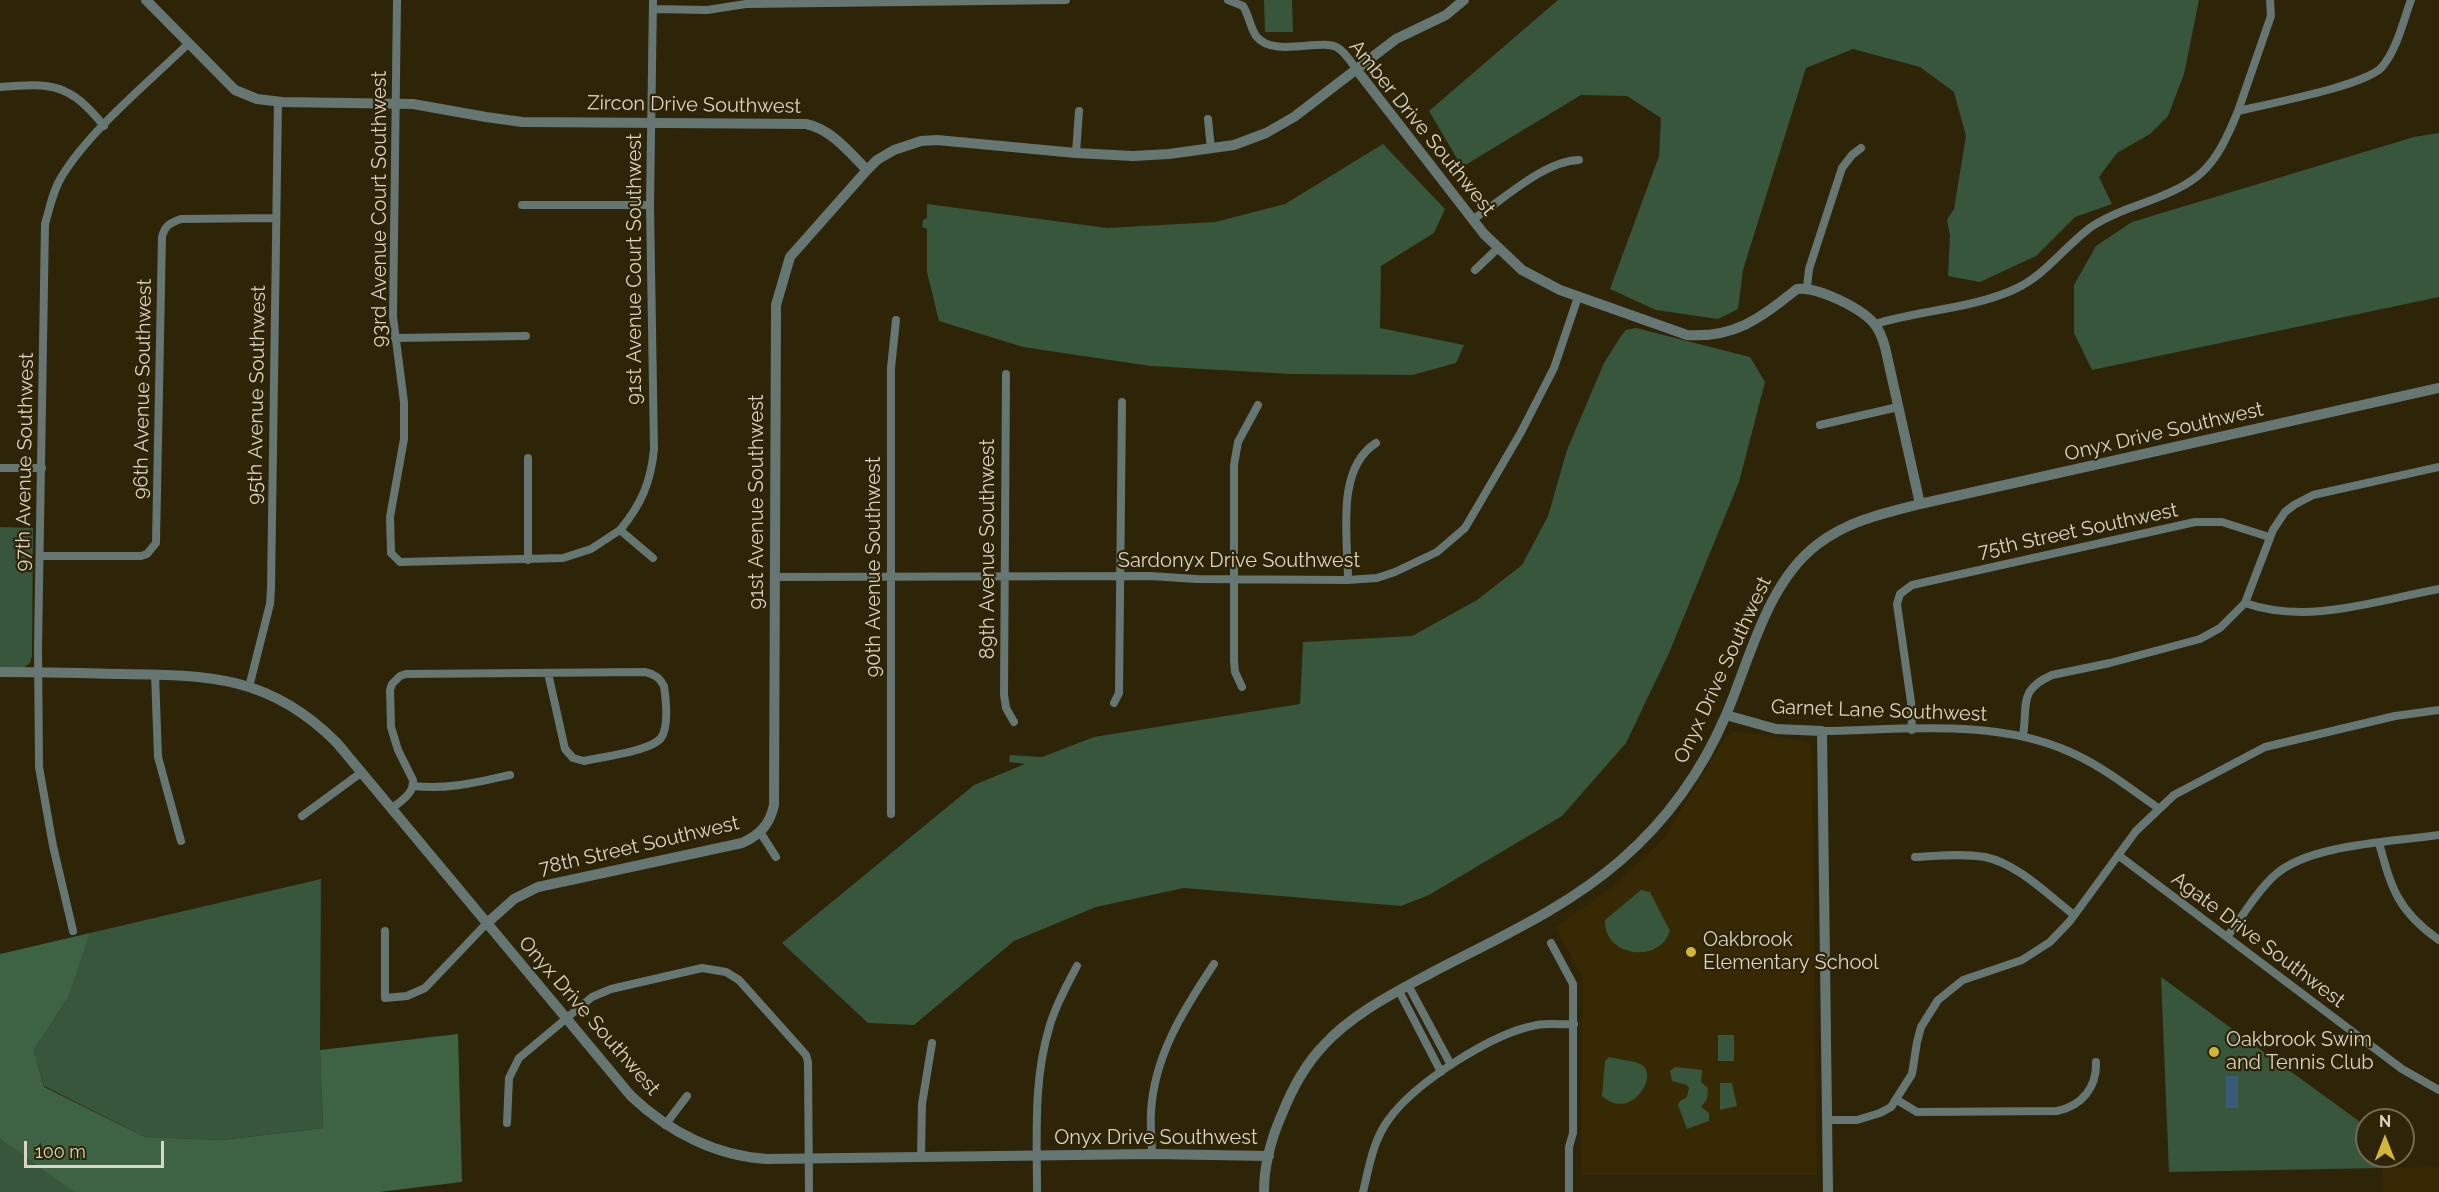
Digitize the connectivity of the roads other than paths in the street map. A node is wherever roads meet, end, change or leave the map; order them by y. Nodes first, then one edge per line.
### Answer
1 (146, 0) edge
2 (397, 0) edge
3 (1043, 0) edge
4 (1066, 0) edge
5 (1228, 0) edge
6 (1464, 0) edge
7 (2270, 0) edge
8 (2411, 0) edge
9 (790, 1) edge
10 (653, 4) edge
11 (189, 43) junction
12 (1356, 69) junction
13 (0, 87) edge
14 (278, 101) junction
15 (395, 103) junction
16 (1078, 111) dead end
17 (2238, 111) junction
18 (1208, 119) dead end
19 (651, 122) junction
20 (104, 126) junction
21 (1861, 148) dead end
22 (1212, 149) junction
23 (1076, 153) junction
24 (1579, 160) dead end
25 (867, 170) junction
26 (522, 205) dead end
27 (650, 206) junction
28 (275, 218) junction
29 (1472, 220) junction
30 (1497, 249) junction
31 (1475, 270) dead end
32 (1807, 287) junction
33 (1578, 297) junction
34 (896, 320) dead end
35 (1875, 324) junction
36 (526, 336) dead end
37 (395, 339) junction
38 (1006, 374) dead end
39 (2439, 388) edge
40 (1122, 402) dead end
41 (1258, 405) dead end
42 (1898, 406) junction
43 (1820, 425) dead end
44 (1376, 443) dead end
45 (528, 458) dead end
46 (2439, 467) edge
47 (0, 468) edge
48 (42, 468) junction
49 (1920, 504) junction
50 (620, 530) junction
51 (2270, 537) junction
52 (41, 556) junction
53 (653, 558) dead end
54 (395, 559) joint
55 (528, 560) junction
56 (1119, 576) junction
57 (775, 577) junction
58 (891, 577) junction
59 (1005, 577) junction
60 (1234, 580) junction
61 (1348, 580) junction
62 (2439, 589) edge
63 (2244, 603) junction
64 (0, 672) edge
65 (39, 672) junction
66 (548, 673) junction
67 (155, 674) junction
68 (249, 687) junction
69 (1242, 687) dead end
70 (1114, 702) dead end
71 (2439, 710) edge
72 (1726, 715) junction
73 (1014, 722) dead end
74 (1912, 730) junction
75 (1822, 731) junction
76 (2023, 736) junction
77 (362, 772) junction
78 (510, 775) dead end
79 (414, 786) junction
80 (2158, 808) junction
81 (391, 809) junction
82 (891, 814) dead end
83 (302, 816) dead end
84 (760, 832) junction
85 (2439, 835) edge
86 (181, 841) dead end
87 (2379, 843) junction
88 (2118, 855) junction
89 (776, 857) dead end
90 (1915, 857) dead end
91 (2074, 915) junction
92 (486, 924) junction
93 (74, 931) dead end
94 (385, 931) dead end
95 (2227, 937) junction
96 (2439, 940) edge
97 (1551, 943) dead end
98 (1214, 964) dead end
99 (1077, 966) dead end
100 (1403, 988) junction
101 (566, 1018) junction
102 (1574, 1024) junction
103 (932, 1043) dead end
104 (2096, 1062) dead end
105 (1451, 1065) junction
106 (1441, 1072) junction
107 (2439, 1090) edge
108 (687, 1096) dead end
109 (1897, 1100) junction
110 (1827, 1120) junction
111 (507, 1123) dead end
112 (665, 1125) junction
113 (1152, 1154) junction
114 (1037, 1156) junction
115 (1269, 1156) junction
116 (921, 1157) junction
117 (809, 1158) junction
118 (809, 1192) edge
119 (1037, 1192) edge
120 (1264, 1192) edge
121 (1364, 1192) edge
122 (1569, 1192) edge
123 (1828, 1192) edge

1 - 11 street, Zircon Drive Southwest
2 - 15 street, 93rd Avenue Court Southwest
3 - 4 street
3 - 9 street
5 - 12 street, Amber Drive Southwest
6 - 12 street
7 - 17 street
8 - 17 street
9 - 10 street
10 - 19 street, 91st Avenue Court Southwest
11 - 14 street, Zircon Drive Southwest
11 - 20 street, 97th Avenue Southwest
12 - 22 street
12 - 29 street, Amber Drive Southwest
13 - 20 street
14 - 15 street, Zircon Drive Southwest
14 - 28 street, 95th Avenue Southwest
15 - 19 street, Zircon Drive Southwest
15 - 37 street, 93rd Avenue Court Southwest
16 - 23 street
17 - 35 street
18 - 22 street
19 - 25 street, Zircon Drive Southwest
19 - 27 street, 91st Avenue Court Southwest
20 - 48 street, 97th Avenue Southwest
21 - 32 street
22 - 23 street
23 - 25 street
24 - 29 street
25 - 57 street, 91st Avenue Southwest
26 - 27 street
27 - 50 street, 91st Avenue Court Southwest
28 - 52 street, 96th Avenue Southwest
28 - 68 street, 95th Avenue Southwest
29 - 30 street, Amber Drive Southwest
30 - 31 street
30 - 33 street, Amber Drive Southwest
32 - 33 street, Amber Drive Southwest
32 - 35 street
33 - 61 street, Sardonyx Drive Southwest
34 - 58 street, 90th Avenue Southwest
35 - 42 street
36 - 37 street
37 - 54 street, 93rd Avenue Court Southwest
38 - 59 street, 89th Avenue Southwest
39 - 49 street, Onyx Drive Southwest
40 - 56 street
41 - 60 street
42 - 43 street
42 - 49 street
44 - 61 street
45 - 55 street
46 - 51 street
47 - 48 street
48 - 52 street, 97th Avenue Southwest
49 - 72 street, Onyx Drive Southwest
50 - 53 street
50 - 55 street, 91st Avenue Court Southwest
51 - 63 street
51 - 74 street, 75th Street Southwest
52 - 65 street, 97th Avenue Southwest
54 - 55 street, 91st Avenue Court Southwest
56 - 59 street, Sardonyx Drive Southwest
56 - 60 street, Sardonyx Drive Southwest
56 - 70 street
57 - 58 street, Sardonyx Drive Southwest
57 - 84 street, 91st Avenue Southwest
58 - 59 street, Sardonyx Drive Southwest
58 - 82 street, 90th Avenue Southwest
59 - 73 street, 89th Avenue Southwest
60 - 61 street, Sardonyx Drive Southwest
60 - 69 street
62 - 63 street
63 - 76 street
64 - 65 street, Onyx Drive Southwest
65 - 67 street, Onyx Drive Southwest
65 - 93 street, 97th Avenue Southwest
66 - 66 street
66 - 79 street
67 - 68 street, Onyx Drive Southwest
67 - 86 street
68 - 77 street, Onyx Drive Southwest
71 - 80 street
72 - 75 street, Garnet Lane Southwest
72 - 100 street, Onyx Drive Southwest
74 - 75 street, Garnet Lane Southwest
74 - 76 street, Garnet Lane Southwest
75 - 110 street
76 - 80 street, Garnet Lane Southwest
77 - 81 street, Onyx Drive Southwest
77 - 83 street
78 - 79 street
79 - 81 street
80 - 88 street
81 - 92 street, Onyx Drive Southwest
84 - 89 street
84 - 92 street, 78th Street Southwest
85 - 87 street
87 - 95 street
87 - 96 street
88 - 91 street
88 - 95 street, Agate Drive Southwest
90 - 91 street
91 - 109 street
92 - 94 street, 78th Street Southwest
92 - 101 street, Onyx Drive Southwest
95 - 107 street, Agate Drive Southwest
97 - 102 street
98 - 113 street
99 - 114 street
100 - 105 street
100 - 106 street
100 - 115 street, Onyx Drive Southwest
101 - 111 street
101 - 112 street, Onyx Drive Southwest
101 - 117 street
102 - 105 street
102 - 122 street
103 - 116 street
104 - 109 street
105 - 106 street
106 - 121 street
108 - 112 street
109 - 110 street
110 - 123 street
112 - 117 street, Onyx Drive Southwest
113 - 114 street, Onyx Drive Southwest
113 - 115 street, Onyx Drive Southwest
114 - 116 street, Onyx Drive Southwest
114 - 119 street
115 - 120 street
116 - 117 street, Onyx Drive Southwest
117 - 118 street

